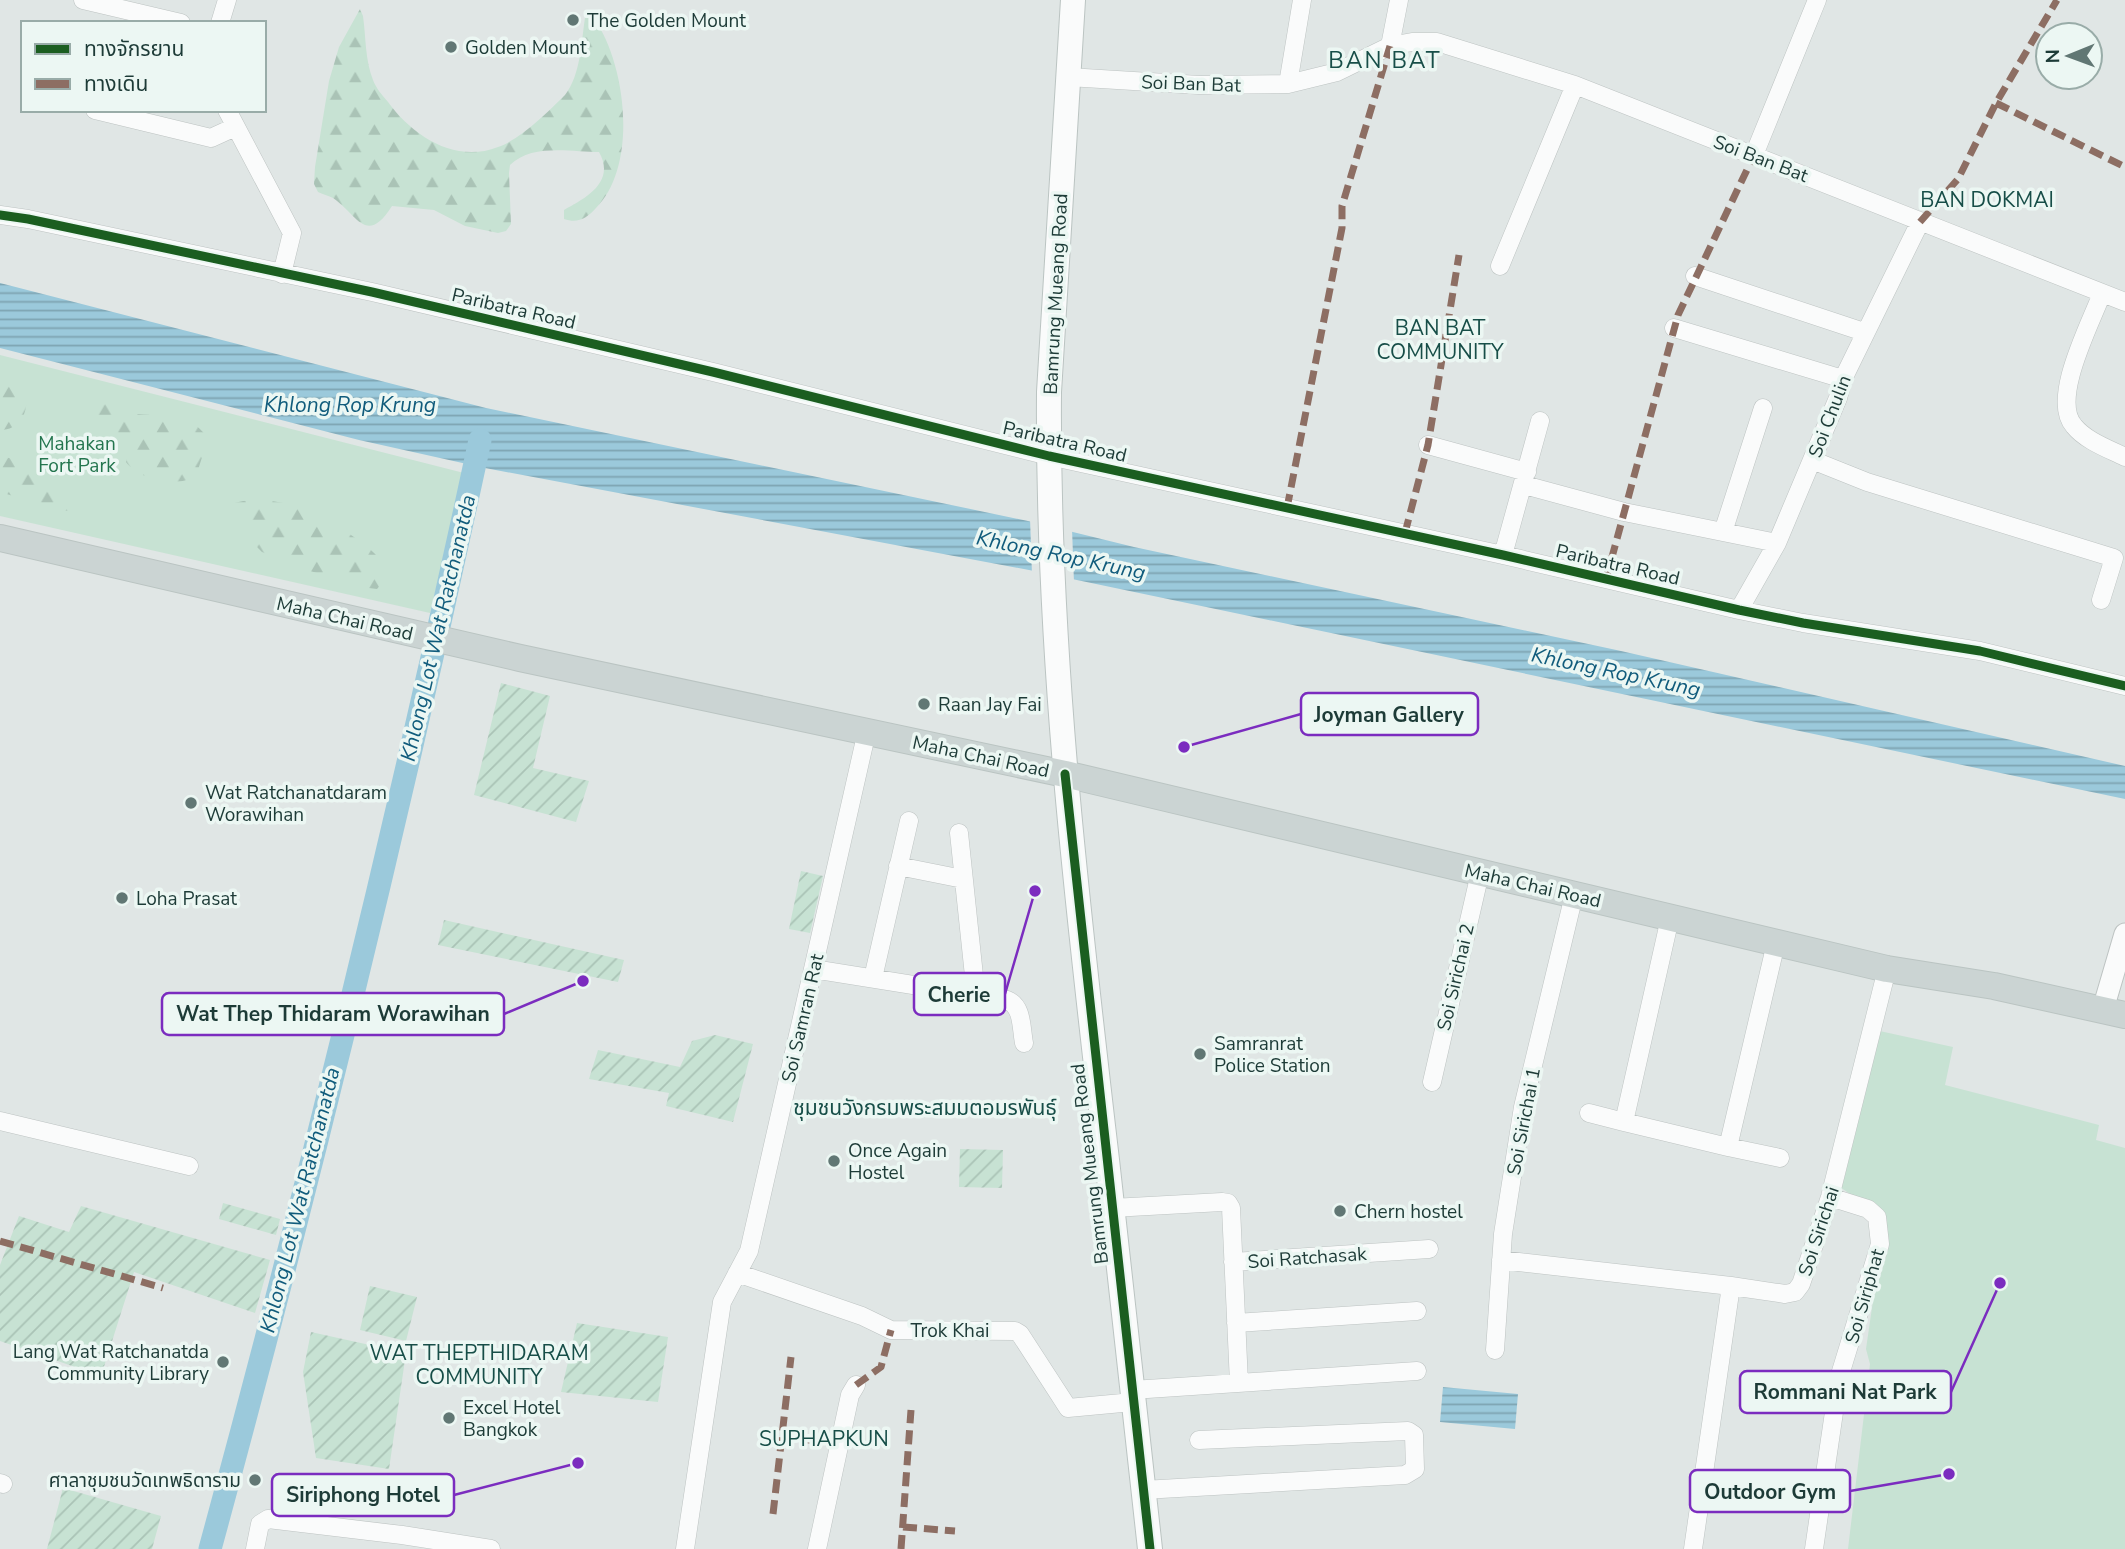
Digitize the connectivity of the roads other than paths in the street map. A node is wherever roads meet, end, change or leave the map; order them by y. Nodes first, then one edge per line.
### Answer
1 (83, 0) edge
2 (227, 0) edge
3 (1073, 0) edge
4 (1302, 0) edge
5 (1399, 0) edge
6 (1817, 0) edge
7 (172, 21) edge
8 (221, 21) edge
9 (1390, 46) junction
10 (1068, 77) junction
11 (1287, 84) junction
12 (1575, 85) junction
13 (103, 112) edge
14 (231, 118) edge
15 (1754, 155) junction
16 (0, 215) edge
17 (1920, 222) junction
18 (1500, 266) dead end
19 (282, 274) junction
20 (1695, 276) dead end
21 (2102, 293) junction
22 (2125, 302) edge
23 (1674, 328) dead end
24 (1864, 332) junction
25 (1843, 379) junction
26 (1763, 408) dead end
27 (1540, 421) dead end
28 (1428, 445) dead end
29 (1049, 456) junction
30 (2125, 457) edge
31 (1812, 460) junction
32 (1526, 479) junction
33 (1723, 532) junction
34 (1, 543) edge
35 (1777, 543) junction
36 (1503, 555) junction
37 (2101, 600) dead end
38 (1739, 610) junction
39 (2125, 686) edge
40 (867, 731) junction
41 (1065, 774) junction
42 (909, 821) dead end
43 (959, 833) dead end
44 (898, 866) junction
45 (1480, 873) junction
46 (963, 879) junction
47 (1574, 895) junction
48 (1670, 918) junction
49 (2125, 934) edge
50 (1776, 943) junction
51 (813, 969) junction
52 (1887, 969) junction
53 (873, 978) junction
54 (975, 995) junction
55 (2114, 1012) edge
56 (1024, 1043) dead end
57 (1432, 1082) dead end
58 (1589, 1113) dead end
59 (0, 1121) edge
60 (1624, 1122) junction
61 (1728, 1147) junction
62 (1780, 1158) dead end
63 (189, 1166) dead end
64 (1830, 1197) junction
65 (1112, 1208) junction
66 (1429, 1249) dead end
67 (1501, 1260) junction
68 (1233, 1262) junction
69 (737, 1273) junction
70 (1731, 1286) junction
71 (1417, 1311) dead end
72 (1236, 1323) junction
73 (1494, 1350) dead end
74 (1417, 1371) dead end
75 (1238, 1383) junction
76 (856, 1385) dead end
77 (1132, 1396) junction
78 (1199, 1440) dead end
79 (1143, 1490) junction
80 (255, 1549) edge
81 (491, 1549) edge
82 (685, 1549) edge
83 (817, 1549) edge
84 (1150, 1549) edge
85 (1693, 1549) edge
86 (1814, 1549) edge

1 - 7 street
2 - 8 street
3 - 10 main road, Bamrung Mueang Road
4 - 11 street
5 - 9 street
6 - 15 street
9 - 11 street, Soi Ban Bat
9 - 12 street, Soi Ban Bat
10 - 11 street, Soi Ban Bat
10 - 29 main road, Bamrung Mueang Road
12 - 15 street, Soi Ban Bat
12 - 18 street
13 - 14 street
14 - 19 street
15 - 17 street, Soi Ban Bat
16 - 19 street, Paribatra Road
17 - 21 street, Soi Ban Bat
17 - 24 street, Soi Chulin
19 - 29 street, Paribatra Road
20 - 24 street
21 - 22 street, Soi Ban Bat
21 - 30 street
23 - 25 street
24 - 25 street, Soi Chulin
25 - 31 street, Soi Chulin
26 - 33 street
27 - 32 street
28 - 32 street
29 - 36 street, Paribatra Road
29 - 41 main road, Bamrung Mueang Road
31 - 35 street, Soi Chulin
31 - 37 street
32 - 33 street
32 - 36 street
33 - 35 street
34 - 40 main road, Maha Chai Road
35 - 38 street, Soi Chulin
36 - 38 street, Paribatra Road
38 - 39 street, Paribatra Road
40 - 41 main road, Maha Chai Road
40 - 51 street, Soi Samran Rat
41 - 45 main road, Maha Chai Road
41 - 65 main road, Bamrung Mueang Road
42 - 44 street
43 - 46 street
44 - 46 street
44 - 53 street
45 - 47 main road, Maha Chai Road
45 - 57 street, Soi Sirichai 2
46 - 54 street
47 - 48 main road, Maha Chai Road
47 - 67 street, Soi Sirichai 1
48 - 50 main road, Maha Chai Road
48 - 60 street
49 - 55 street
50 - 52 main road, Maha Chai Road
50 - 61 street
51 - 53 street
51 - 69 street, Soi Samran Rat
52 - 55 main road, Maha Chai Road
52 - 64 street, Soi Sirichai
53 - 54 street
54 - 56 street
58 - 60 street
59 - 63 street
60 - 61 street
61 - 62 street
64 - 70 street, Soi Sirichai
64 - 86 street, Soi Siriphat
65 - 68 street, Soi Ratchasak
65 - 77 main road, Bamrung Mueang Road
66 - 68 street, Soi Ratchasak
67 - 70 street
67 - 73 street, Soi Sirichai 1
68 - 72 street
69 - 77 street, Trok Khai
69 - 82 street, Soi Samran Rat
70 - 85 street
71 - 72 street
72 - 75 street
74 - 75 street
75 - 77 street
76 - 83 street
77 - 79 main road, Bamrung Mueang Road
78 - 79 street
79 - 84 main road, Bamrung Mueang Road
80 - 81 street

